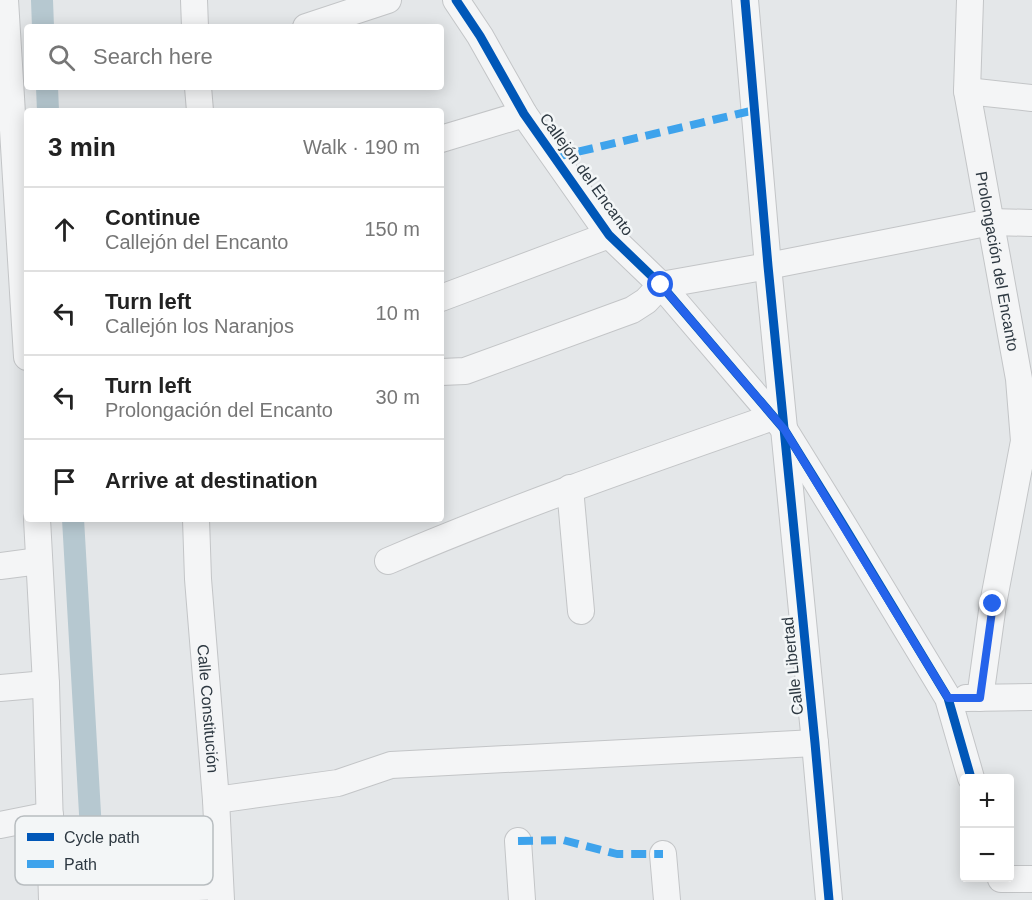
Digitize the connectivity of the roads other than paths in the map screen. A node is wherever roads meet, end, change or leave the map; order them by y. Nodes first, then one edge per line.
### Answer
1 (5, 0) edge
2 (194, 0) edge
3 (388, 0) edge
4 (456, 0) edge
5 (745, 0) edge
6 (970, 0) edge
7 (195, 24) edge
8 (315, 24) edge
9 (198, 90) edge
10 (967, 91) junction
11 (1032, 98) edge
12 (200, 108) edge
13 (524, 114) junction
14 (444, 138) edge
15 (991, 222) junction
16 (1032, 223) edge
17 (609, 235) junction
18 (768, 266) junction
19 (661, 285) junction
20 (444, 297) edge
21 (24, 308) edge
22 (444, 366) edge
23 (1025, 379) edge
24 (779, 423) junction
25 (570, 488) junction
26 (1021, 519) edge
27 (37, 522) edge
28 (196, 522) edge
29 (39, 561) junction
30 (388, 561) dead end
31 (0, 566) edge
32 (581, 612) dead end
33 (46, 684) junction
34 (0, 688) edge
35 (1032, 697) edge
36 (948, 698) junction
37 (980, 698) junction
38 (815, 743) junction
39 (970, 774) edge
40 (216, 800) junction
41 (50, 815) joint
42 (45, 816) edge
43 (15, 822) edge
44 (0, 825) edge
45 (518, 841) dead end
46 (663, 854) dead end
47 (1032, 879) edge
48 (1003, 886) edge
49 (221, 893) edge
50 (58, 896) edge
51 (522, 900) edge
52 (667, 900) edge
53 (829, 900) edge

1 - 21 street
2 - 7 street
3 - 8 street
4 - 13 street, Callejón del Encanto
5 - 18 street, Calle Libertad
6 - 10 street, Prolongación del Encanto
9 - 12 street
10 - 11 street
10 - 15 street, Prolongación del Encanto
13 - 14 street
13 - 17 street, Callejón del Encanto
15 - 16 street
15 - 18 street
15 - 23 street, Prolongación del Encanto
17 - 19 street, Callejón del Encanto
17 - 20 street
18 - 19 street
18 - 24 street, Calle Libertad
19 - 22 street
19 - 24 street, Callejón del Encanto
23 - 26 street, Prolongación del Encanto
24 - 25 street
24 - 36 street, Callejón del Encanto
24 - 38 street, Calle Libertad
25 - 30 street
25 - 32 street
26 - 37 street, Prolongación del Encanto
27 - 29 street
28 - 40 street, Calle Constitución
29 - 31 street
29 - 33 street
33 - 34 street
33 - 41 street
35 - 37 street
36 - 37 street
36 - 39 street, Callejón del Encanto
38 - 40 street
38 - 53 street, Calle Libertad
40 - 49 street, Calle Constitución
41 - 42 street
43 - 44 street
45 - 51 street
46 - 52 street
47 - 48 street
49 - 50 street

